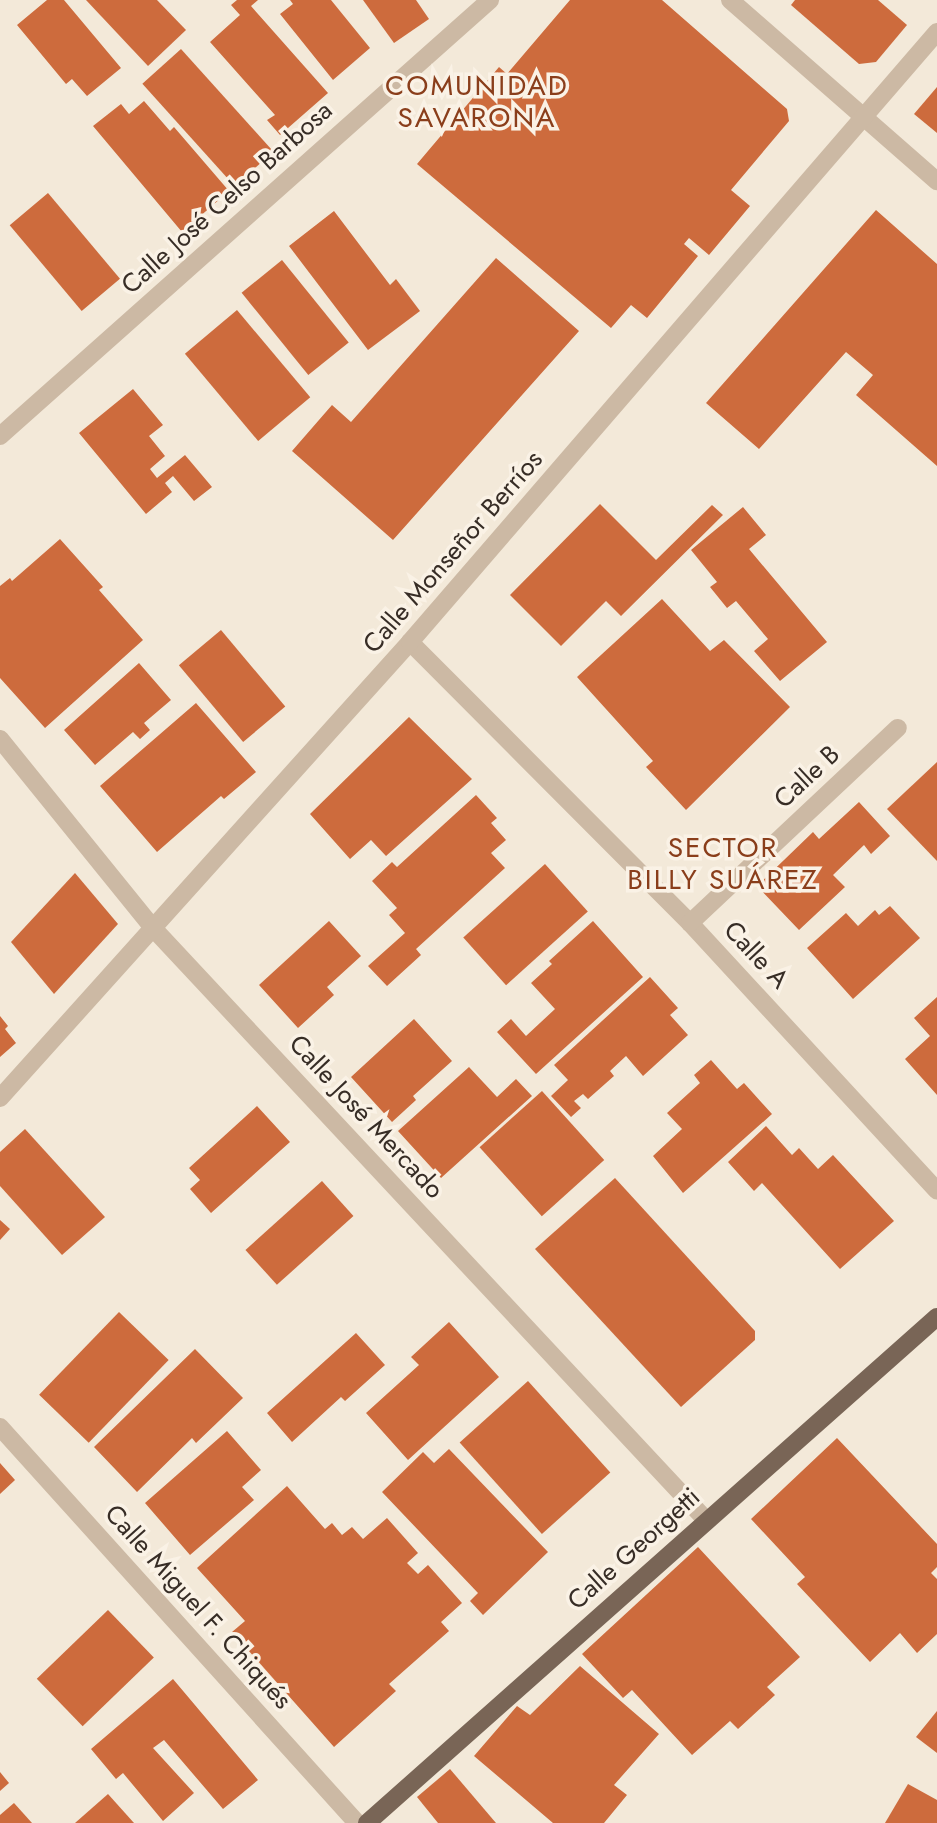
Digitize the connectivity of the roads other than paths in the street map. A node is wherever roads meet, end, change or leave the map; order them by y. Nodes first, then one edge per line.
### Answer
1 (490, 0) edge
2 (730, 0) edge
3 (937, 32) edge
4 (864, 117) junction
5 (937, 181) edge
6 (0, 436) edge
7 (410, 642) junction
8 (898, 728) dead end
9 (0, 739) edge
10 (690, 923) junction
11 (153, 928) junction
12 (0, 1098) edge
13 (937, 1191) edge
14 (937, 1317) edge
15 (0, 1427) edge
16 (706, 1520) junction
17 (357, 1823) edge
18 (367, 1823) edge

1 - 6 street, Calle José Celso Barbosa
2 - 4 street
3 - 4 street, Calle Monseñor Berríos
4 - 5 street
4 - 7 street, Calle Monseñor Berríos
7 - 10 street, Calle A
7 - 11 street, Calle Monseñor Berríos
8 - 10 street, Calle B
9 - 11 street, Calle José Mercado
10 - 13 street, Calle A
11 - 12 street, Calle Monseñor Berríos
11 - 16 street, Calle José Mercado
14 - 16 main road, Calle Georgetti
15 - 17 street, Calle Miguel F. Chiqués
16 - 18 main road, Calle Georgetti

